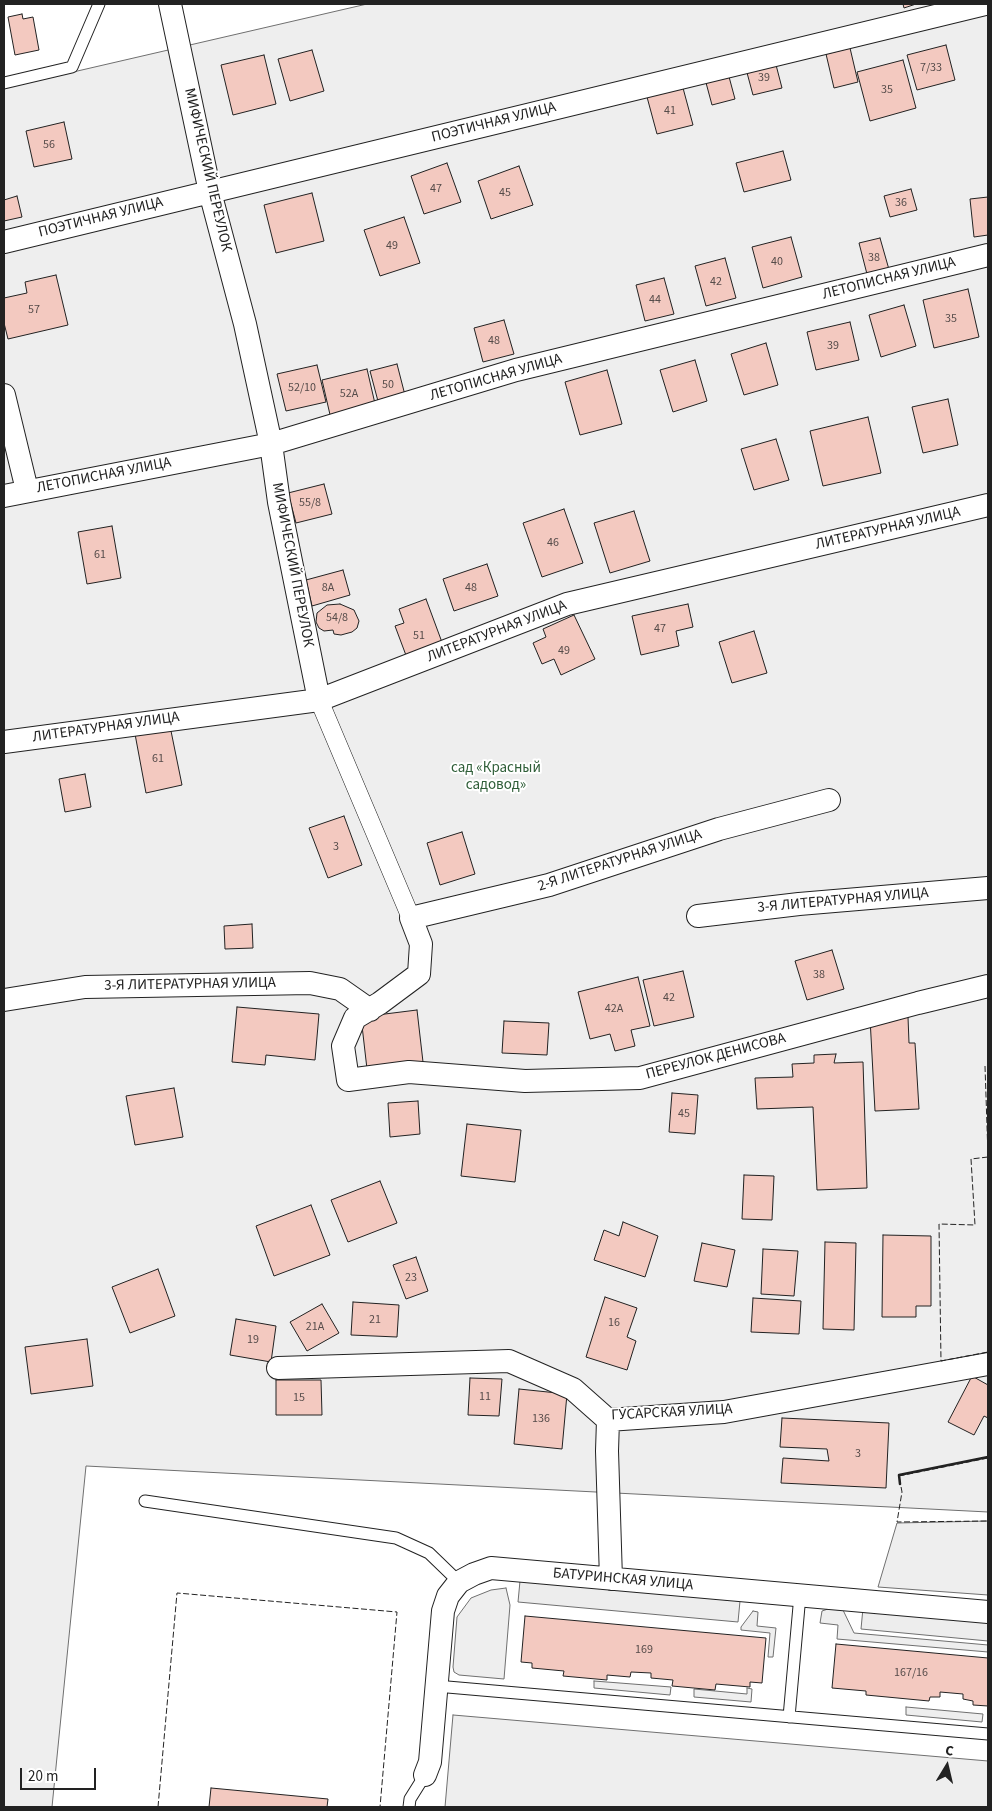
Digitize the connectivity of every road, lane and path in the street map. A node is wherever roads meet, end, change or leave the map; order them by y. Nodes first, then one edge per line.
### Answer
1 (99, 4) edge
2 (170, 4) edge
3 (984, 4) edge
4 (988, 18) edge
5 (4, 82) edge
6 (210, 192) junction
7 (4, 242) edge
8 (988, 255) edge
9 (4, 395) edge
10 (270, 444) junction
11 (27, 490) junction
12 (4, 496) edge
13 (988, 505) edge
14 (319, 700) junction
15 (4, 742) edge
16 (829, 800) dead end
17 (988, 888) edge
18 (698, 916) dead end
19 (411, 918) junction
20 (988, 986) edge
21 (4, 1000) edge
22 (370, 1010) junction
23 (348, 1080) joint
24 (988, 1364) edge
25 (278, 1368) dead end
26 (608, 1420) junction
27 (145, 1502) dead end
28 (611, 1579) junction
29 (459, 1582) junction
30 (800, 1596) junction
31 (988, 1612) edge
32 (436, 1686) junction
33 (789, 1717) junction
34 (988, 1734) edge
35 (425, 1775) joint
36 (409, 1807) edge

1 - 5 lane
2 - 6 street, МИФИЧЕСКИЙ ПЕРЕУЛОК
3 - 4 street
3 - 6 street, ПОЭТИЧНАЯ УЛИЦА
6 - 7 street, ПОЭТИЧНАЯ УЛИЦА
6 - 10 street, МИФИЧЕСКИЙ ПЕРЕУЛОК
8 - 10 street, ЛЕТОПИСНАЯ УЛИЦА
9 - 11 street
10 - 11 street, ЛЕТОПИСНАЯ УЛИЦА
10 - 14 street, МИФИЧЕСКИЙ ПЕРЕУЛОК
11 - 12 street, ЛЕТОПИСНАЯ УЛИЦА
13 - 14 street, ЛИТЕРАТУРНАЯ УЛИЦА
14 - 15 street, ЛИТЕРАТУРНАЯ УЛИЦА
14 - 19 street, МИФИЧЕСКИЙ ПЕРЕУЛОК
16 - 19 street, 2-Я ЛИТЕРАТУРНАЯ УЛИЦА
17 - 18 street, 3-Я ЛИТЕРАТУРНАЯ УЛИЦА
19 - 22 street, МИФИЧЕСКИЙ ПЕРЕУЛОК
20 - 23 street, ПЕРЕУЛОК ДЕНИСОВА
21 - 22 street, 3-Я ЛИТЕРАТУРНАЯ УЛИЦА
22 - 23 street, МИФИЧЕСКИЙ ПЕРЕУЛОК
24 - 26 street, ГУСАРСКАЯ УЛИЦА
25 - 26 street, ГУСАРСКАЯ УЛИЦА
26 - 28 street
27 - 29 lane
28 - 29 street, БАТУРИНСКАЯ УЛИЦА
28 - 30 street, БАТУРИНСКАЯ УЛИЦА
29 - 32 street
30 - 31 street, БАТУРИНСКАЯ УЛИЦА
30 - 33 lane
32 - 33 lane
32 - 35 street
33 - 34 lane
35 - 36 lane

